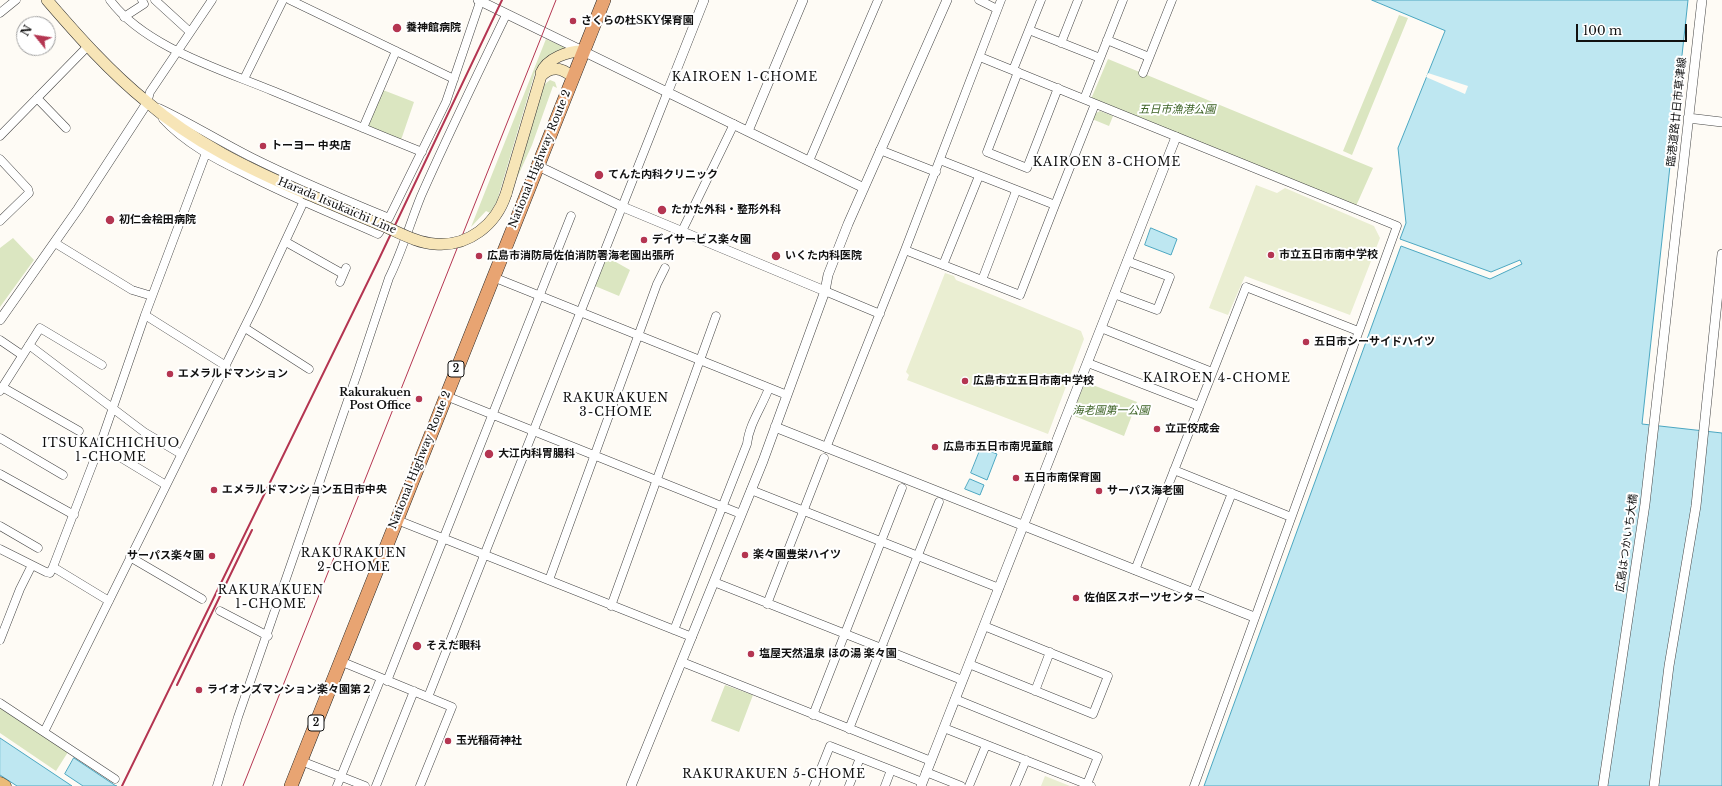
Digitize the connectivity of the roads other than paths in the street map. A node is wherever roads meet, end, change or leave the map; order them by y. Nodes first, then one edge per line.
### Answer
1 (16, 0) edge
2 (47, 0) edge
3 (110, 0) edge
4 (142, 0) edge
5 (155, 0) edge
6 (212, 0) edge
7 (283, 0) edge
8 (290, 0) edge
9 (604, 0) edge
10 (704, 0) edge
11 (802, 0) edge
12 (878, 0) edge
13 (948, 0) edge
14 (979, 0) edge
15 (1001, 0) edge
16 (1041, 0) edge
17 (1078, 0) edge
18 (1123, 0) edge
19 (1172, 0) edge
20 (1702, 0) edge
21 (482, 1) edge
22 (997, 9) junction
23 (0, 13) edge
24 (506, 15) junction
25 (124, 16) junction
26 (1029, 30) junction
27 (190, 32) junction
28 (1107, 40) junction
29 (1061, 43) junction
30 (88, 46) junction
31 (178, 51) junction
32 (396, 51) junction
33 (583, 51) junction
34 (980, 57) junction
35 (1150, 57) junction
36 (1100, 58) junction
37 (1016, 71) junction
38 (1143, 73) dead end
39 (573, 77) junction
40 (244, 79) junction
41 (454, 80) junction
42 (538, 81) junction
43 (1058, 88) junction
44 (668, 91) junction
45 (37, 98) junction
46 (1084, 99) junction
47 (147, 103) junction
48 (1096, 104) junction
49 (1688, 118) junction
50 (1722, 122) edge
51 (734, 124) junction
52 (66, 128) dead end
53 (363, 128) junction
54 (748, 131) junction
55 (0, 136) edge
56 (1176, 137) junction
57 (880, 150) junction
58 (422, 152) junction
59 (206, 153) junction
60 (0, 159) edge
61 (940, 160) junction
62 (809, 161) junction
63 (538, 166) junction
64 (936, 172) junction
65 (978, 176) junction
66 (864, 188) junction
67 (1016, 190) junction
68 (304, 197) junction
69 (1055, 205) junction
70 (623, 207) junction
71 (571, 216) dead end
72 (389, 218) junction
73 (0, 221) edge
74 (682, 231) junction
75 (286, 242) junction
76 (55, 243) junction
77 (905, 250) junction
78 (1722, 255) edge
79 (1127, 261) junction
80 (943, 265) junction
81 (665, 268) dead end
82 (493, 277) junction
83 (982, 280) junction
84 (340, 282) dead end
85 (825, 291) junction
86 (1114, 294) junction
87 (539, 295) junction
88 (152, 296) junction
89 (1667, 303) joint
90 (581, 313) junction
91 (880, 314) junction
92 (145, 315) junction
93 (716, 316) dead end
94 (0, 320) edge
95 (244, 328) junction
96 (1101, 328) junction
97 (1358, 331) junction
98 (638, 334) junction
99 (0, 340) edge
100 (29, 345) junction
101 (22, 355) junction
102 (700, 360) junction
103 (1088, 363) junction
104 (102, 365) dead end
105 (226, 366) junction
106 (309, 369) dead end
107 (1212, 372) junction
108 (769, 388) junction
109 (1, 389) edge
110 (787, 395) junction
111 (446, 396) junction
112 (1199, 406) junction
113 (114, 408) junction
114 (492, 414) junction
115 (775, 427) junction
116 (79, 431) dead end
117 (535, 431) junction
118 (0, 438) edge
119 (100, 445) junction
120 (826, 448) junction
121 (181, 454) junction
122 (595, 455) junction
123 (824, 458) dead end
124 (1174, 470) junction
125 (0, 474) edge
126 (63, 474) dead end
127 (657, 480) junction
128 (166, 484) junction
129 (902, 488) dead end
130 (751, 490) junction
131 (1232, 493) junction
132 (939, 502) dead end
133 (722, 506) junction
134 (803, 511) junction
135 (741, 514) junction
136 (74, 515) junction
137 (1291, 517) junction
138 (397, 520) junction
139 (1024, 525) junction
140 (0, 526) edge
141 (443, 538) junction
142 (881, 541) junction
143 (0, 548) edge
144 (38, 548) dead end
145 (485, 555) junction
146 (917, 555) junction
147 (130, 557) junction
148 (32, 565) junction
149 (53, 567) junction
150 (1134, 570) junction
151 (550, 580) junction
152 (714, 582) junction
153 (999, 588) junction
154 (1193, 592) junction
155 (202, 599) dead end
156 (109, 601) junction
157 (767, 604) junction
158 (611, 606) junction
159 (220, 611) dead end
160 (1254, 617) junction
161 (984, 626) junction
162 (674, 630) junction
163 (845, 634) junction
164 (268, 636) junction
165 (692, 637) junction
166 (0, 640) edge
167 (881, 648) junction
168 (1050, 652) junction
169 (340, 661) junction
170 (682, 662) junction
171 (969, 664) junction
172 (384, 679) junction
173 (962, 680) junction
174 (414, 691) junction
175 (1035, 691) junction
176 (428, 697) junction
177 (955, 699) junction
178 (0, 703) edge
179 (813, 715) junction
180 (944, 728) junction
181 (849, 729) junction
182 (44, 732) junction
183 (986, 745) junction
184 (860, 758) junction
185 (1026, 760) junction
186 (301, 761) junction
187 (931, 761) junction
188 (891, 770) junction
189 (926, 772) junction
190 (341, 776) junction
191 (115, 779) dead end
192 (0, 783) edge
193 (921, 784) edge
194 (1089, 785) edge
195 (5, 786) edge
196 (217, 786) edge
197 (291, 786) edge
198 (337, 786) edge
199 (365, 786) edge
200 (376, 786) edge
201 (420, 786) edge
202 (631, 786) edge
203 (814, 786) edge
204 (849, 786) edge
205 (885, 786) edge
206 (962, 786) edge
207 (969, 786) edge
208 (1015, 786) edge
209 (1194, 786) edge
210 (1603, 786) edge
211 (1654, 786) edge

1 - 23 street
2 - 30 main road, Harada Itsukaichi Line
3 - 25 street
4 - 25 street
5 - 27 street
6 - 27 street
7 - 40 street
8 - 32 street
9 - 33 highway, National Highway Route 2 / 2
10 - 44 street
11 - 54 street
12 - 62 street
13 - 57 street
14 - 22 street
15 - 22 street
16 - 26 street
17 - 29 street
18 - 28 street
19 - 35 street
20 - 49 street, 臨港道路廿日市草津線
21 - 24 street
21 - 41 street
22 - 34 street
24 - 33 street
24 - 164 street
25 - 31 street
26 - 29 street
26 - 37 street
27 - 31 street
28 - 35 street
28 - 36 street
29 - 36 street
30 - 45 street
30 - 47 main road, Harada Itsukaichi Line
31 - 40 street
31 - 47 street
32 - 41 street
32 - 53 street
33 - 39 highway, National Highway Route 2 / 2
33 - 42 main road, Harada Itsukaichi Line
33 - 44 street
34 - 37 street
34 - 61 street
35 - 38 street
36 - 46 street
37 - 43 street
37 - 43 street
39 - 42 main road
39 - 63 highway, National Highway Route 2 / 2
40 - 53 street
41 - 58 street
42 - 68 main road, Harada Itsukaichi Line, bridge
43 - 46 street
44 - 51 street
44 - 70 street
45 - 52 street
45 - 55 street
46 - 48 street
47 - 59 street
47 - 68 main road, Harada Itsukaichi Line
47 - 72 street
47 - 76 street
48 - 56 street
48 - 69 street
49 - 50 street
49 - 89 street, 臨港道路廿日市草津線
51 - 54 street
51 - 74 street
53 - 58 street
54 - 62 street
56 - 79 street
56 - 97 street
57 - 64 street
57 - 66 street
58 - 72 street
59 - 68 street
59 - 88 street
60 - 73 street
61 - 64 street
61 - 65 street
62 - 66 street
63 - 70 street
63 - 82 highway, National Highway Route 2 / 2
64 - 77 street
65 - 67 street
65 - 80 street
66 - 85 street
67 - 69 street
67 - 83 street
68 - 72 street
68 - 75 street
69 - 83 street
70 - 74 street
70 - 90 street
71 - 87 street
74 - 85 street
75 - 84 street
75 - 95 street
76 - 88 street
76 - 94 street
77 - 80 street
77 - 91 street
78 - 211 street
79 - 86 street
79 - 86 street
80 - 83 street
81 - 98 street
82 - 87 street
82 - 111 highway, National Highway Route 2 / 2
85 - 91 street
85 - 110 street
86 - 96 street
87 - 90 street
87 - 114 street
88 - 92 street
89 - 210 street, 広島はつかいち大橋
90 - 98 street
90 - 117 street
91 - 120 street
92 - 105 street
92 - 113 street
93 - 102 street
95 - 105 street
95 - 106 street
96 - 103 street
96 - 107 street
97 - 107 street
97 - 137 street
98 - 102 street
98 - 122 street
99 - 101 street
100 - 101 street
100 - 104 street
100 - 113 street
101 - 109 street
102 - 108 street
102 - 127 street
103 - 112 street
103 - 139 street
105 - 121 street
107 - 112 street
108 - 110 street
108 - 133 street
109 - 116 street
110 - 115 street
111 - 114 street
111 - 138 highway, National Highway Route 2 / 2
112 - 124 street
113 - 119 street
113 - 121 street
114 - 117 street
114 - 141 street
115 - 120 street
115 - 130 street
117 - 122 street
117 - 145 street
118 - 126 street
119 - 128 street
119 - 136 street
120 - 139 street
121 - 128 street
122 - 127 street
122 - 151 street
123 - 134 street
124 - 131 street
124 - 150 street
125 - 136 street
127 - 133 street
127 - 158 street
128 - 147 street
129 - 142 street
130 - 134 street
130 - 135 street
131 - 137 street
131 - 154 street
132 - 146 street
133 - 135 street
133 - 162 street
134 - 142 street
134 - 157 street
135 - 152 street
136 - 149 street
137 - 160 street
138 - 141 street
138 - 169 highway, National Highway Route 2 / 2
139 - 150 street
139 - 153 street
140 - 144 street
141 - 145 street
141 - 172 street
142 - 146 street
142 - 163 street
143 - 148 street
145 - 151 street
145 - 176 street
146 - 153 street
146 - 167 street
147 - 155 street
147 - 156 street
148 - 149 street
148 - 166 street
149 - 156 street
150 - 154 street
151 - 158 street
152 - 157 street
152 - 165 street
153 - 161 street
154 - 160 street
156 - 182 street
157 - 163 street
158 - 162 street
159 - 164 street
160 - 209 street
161 - 168 street
161 - 171 street
162 - 165 street
163 - 167 street
163 - 179 street
164 - 196 street
165 - 170 street
167 - 173 street
167 - 181 street
168 - 175 street
168 - 175 street
169 - 172 street
169 - 186 highway, National Highway Route 2 / 2
170 - 179 street
170 - 202 street
171 - 173 street
171 - 175 street
172 - 174 street
172 - 190 street
173 - 177 street
174 - 176 street
174 - 200 street
176 - 201 street
177 - 180 street
177 - 194 street
178 - 182 street
179 - 181 street
180 - 183 street
180 - 187 street
181 - 187 street
182 - 191 street
183 - 185 street
183 - 207 street
184 - 188 street
184 - 203 street
184 - 204 street
185 - 194 street
185 - 208 street
186 - 190 street
186 - 197 highway, National Highway Route 2 / 2
187 - 189 street
188 - 193 street
188 - 205 street
189 - 193 street
189 - 206 street
190 - 198 street
190 - 199 street
192 - 195 main road

